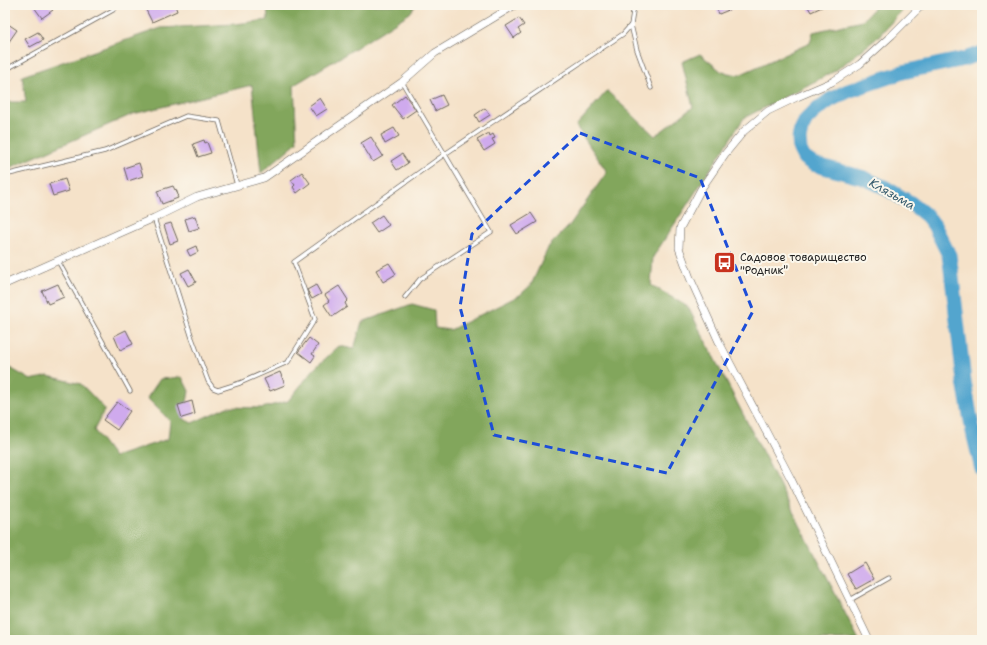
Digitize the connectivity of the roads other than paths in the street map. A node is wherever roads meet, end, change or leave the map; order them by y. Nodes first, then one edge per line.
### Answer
1 (118, 5) edge
2 (515, 5) edge
3 (634, 5) edge
4 (922, 5) edge
5 (632, 25) junction
6 (5, 70) edge
7 (402, 82) junction
8 (652, 88) dead end
9 (445, 154) junction
10 (5, 175) edge
11 (237, 185) junction
12 (154, 218) junction
13 (58, 261) junction
14 (5, 284) edge
15 (405, 297) dead end
16 (130, 391) dead end
17 (889, 578) dead end
18 (849, 600) junction
19 (869, 640) edge

1 - 6 lane
2 - 7 street
3 - 5 lane
4 - 18 street
5 - 8 lane
5 - 9 lane
7 - 9 lane
7 - 11 street
9 - 12 lane
9 - 15 lane
10 - 11 lane
11 - 12 street
12 - 13 street
13 - 14 street
13 - 16 lane
17 - 18 lane
18 - 19 street

